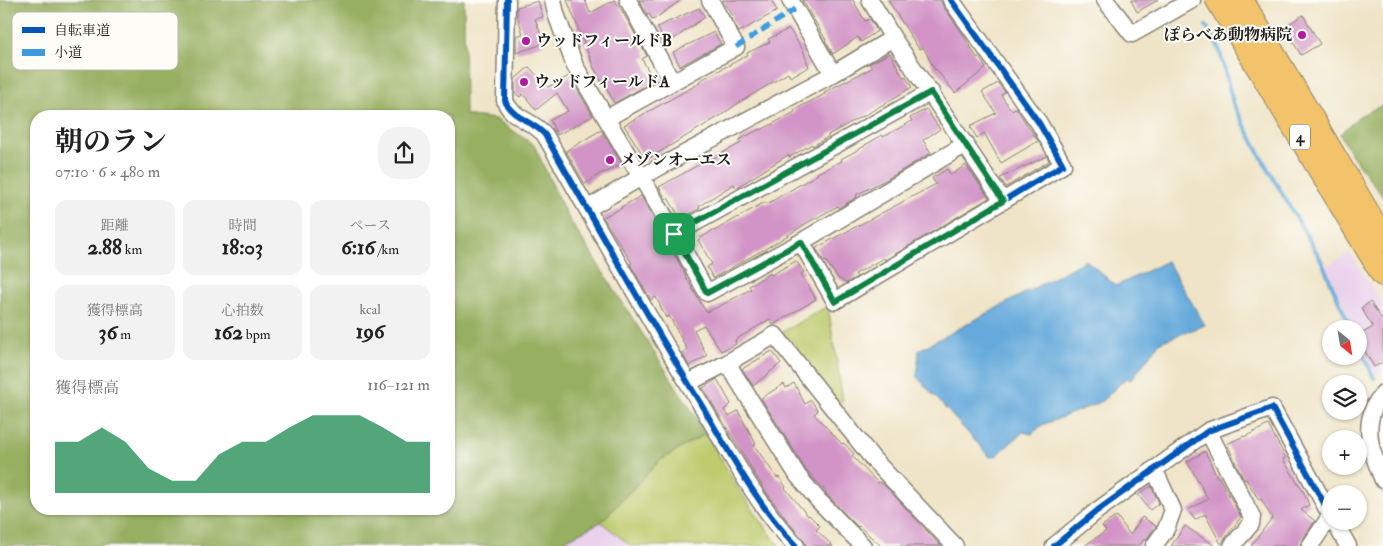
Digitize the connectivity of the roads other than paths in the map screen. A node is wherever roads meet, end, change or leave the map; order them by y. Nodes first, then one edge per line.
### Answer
1 (507, 0) edge
2 (553, 0) edge
3 (628, 0) edge
4 (710, 0) edge
5 (790, 0) edge
6 (870, 0) edge
7 (951, 0) edge
8 (1105, 0) edge
9 (1192, 0) edge
10 (1218, 0) edge
11 (1241, 0) edge
12 (893, 38) junction
13 (833, 74) junction
14 (672, 82) junction
15 (931, 92) junction
16 (607, 118) junction
17 (966, 144) junction
18 (641, 177) junction
19 (1003, 201) junction
20 (587, 209) junction
21 (674, 234) junction
22 (1383, 239) edge
23 (801, 242) junction
24 (1383, 274) edge
25 (727, 363) junction
26 (688, 383) junction
27 (1383, 394) edge
28 (1208, 431) junction
29 (1154, 469) junction
30 (1383, 480) edge
31 (1322, 500) edge
32 (1322, 529) edge
33 (1339, 530) edge
34 (796, 546) edge
35 (863, 546) edge
36 (955, 546) edge
37 (1054, 546) edge
38 (1154, 546) edge
39 (1232, 546) edge
40 (1310, 546) edge
41 (1348, 546) edge

1 - 20 street
2 - 16 street
3 - 14 street
4 - 14 street
5 - 13 street
6 - 12 street
7 - 19 street
8 - 9 street
10 - 24 highway, 4
11 - 22 highway, 4
12 - 13 street
12 - 15 street
13 - 18 street
14 - 16 street
15 - 17 street
15 - 21 street
16 - 18 street
17 - 19 street
17 - 23 street
18 - 20 street
18 - 21 street
19 - 23 street
20 - 26 street
21 - 23 street
25 - 26 street
25 - 35 street
25 - 36 street
26 - 34 street
27 - 30 street
28 - 29 street
28 - 31 street
28 - 39 street
29 - 37 street
29 - 38 street
32 - 40 street
33 - 41 street

